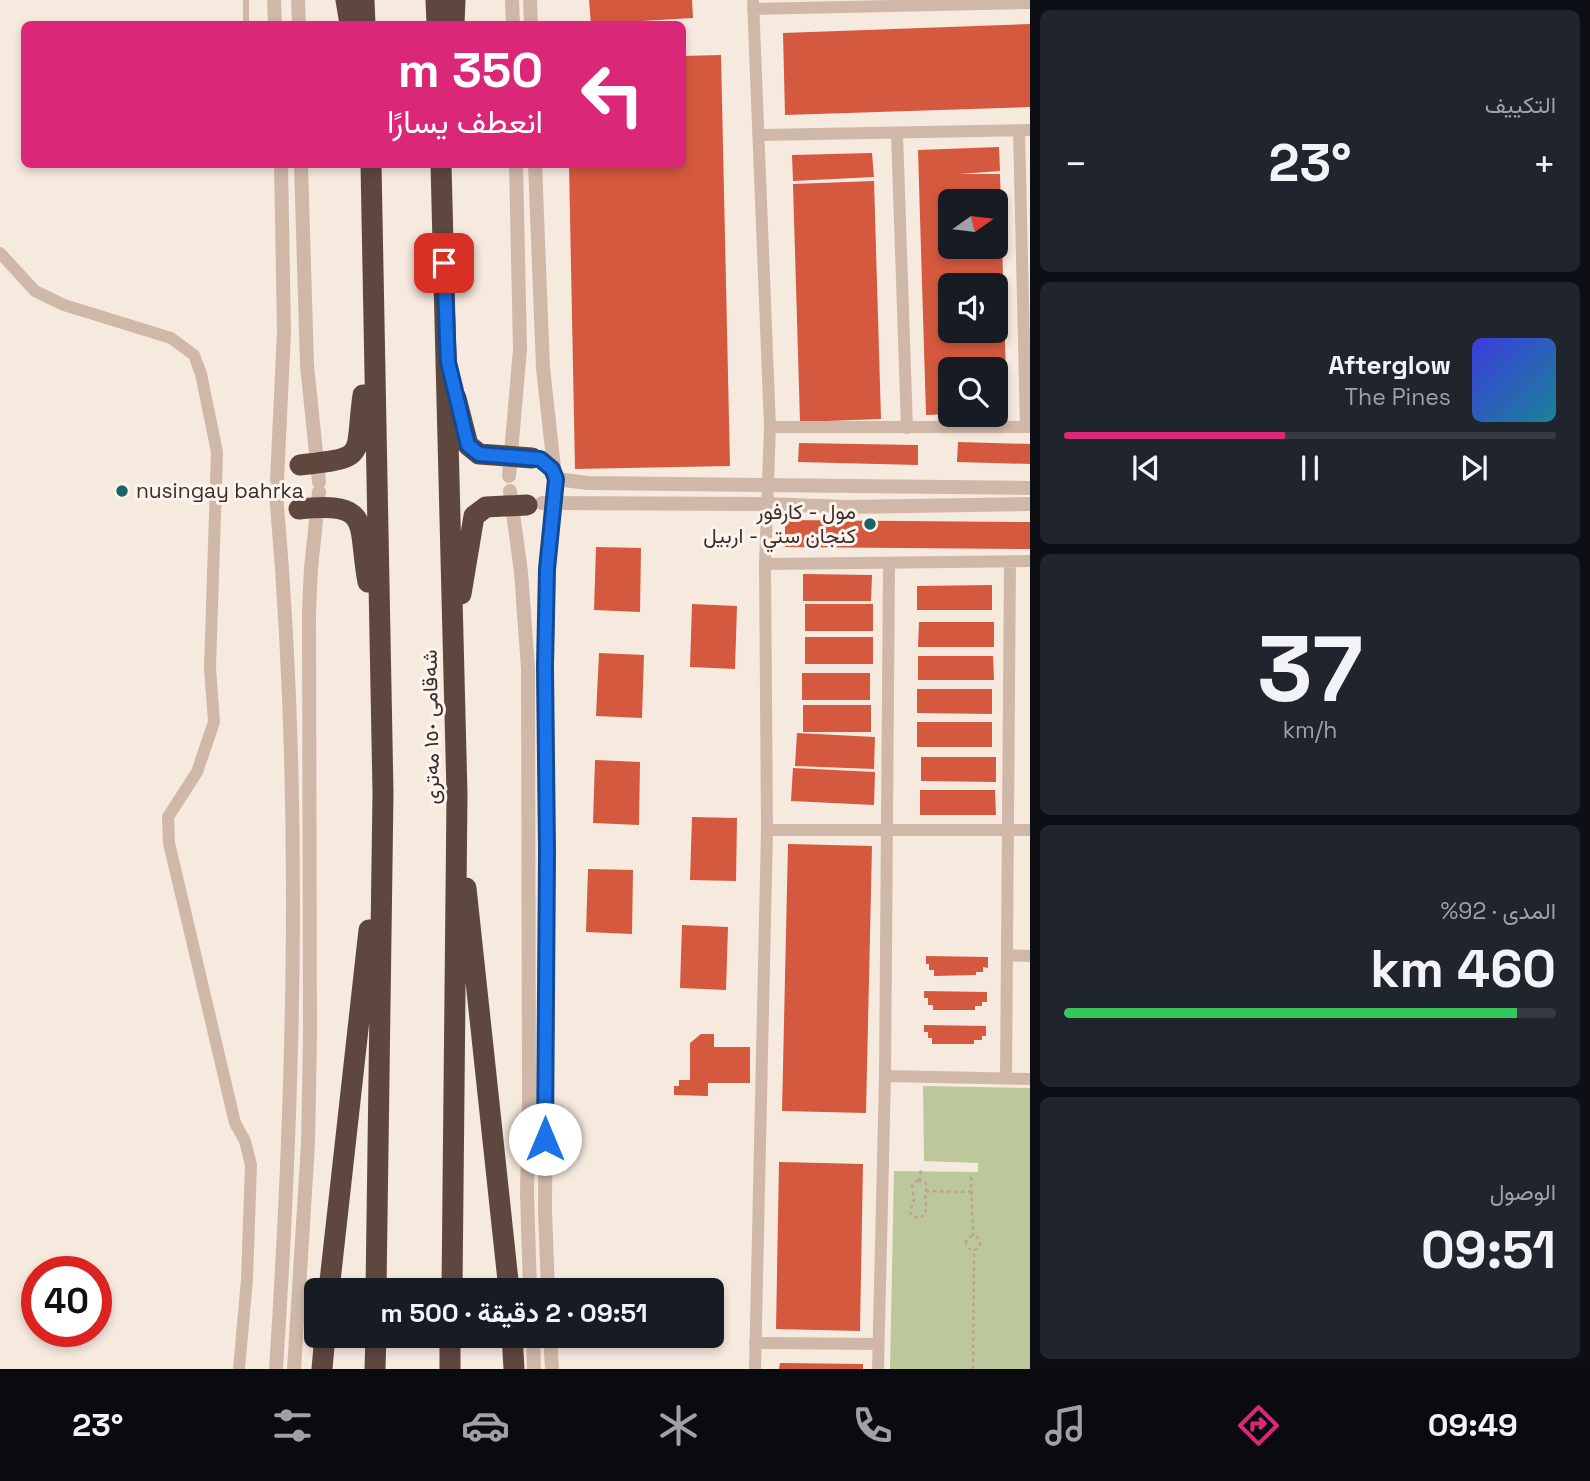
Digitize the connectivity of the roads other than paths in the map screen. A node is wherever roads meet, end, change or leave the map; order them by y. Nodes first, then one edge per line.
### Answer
1 (246, 0) edge
2 (274, 0) edge
3 (298, 0) edge
4 (346, 0) edge
5 (364, 0) edge
6 (436, 0) edge
7 (455, 0) edge
8 (512, 0) edge
9 (530, 0) edge
10 (1023, 2) edge
11 (896, 3) edge
12 (753, 4) edge
13 (246, 21) edge
14 (275, 21) edge
15 (299, 21) edge
16 (350, 21) edge
17 (365, 21) edge
18 (437, 21) edge
19 (454, 21) edge
20 (513, 21) edge
21 (531, 21) edge
22 (1024, 131) edge
23 (897, 133) junction
24 (758, 135) junction
25 (281, 168) edge
26 (301, 168) edge
27 (370, 168) edge
28 (441, 168) edge
29 (516, 168) edge
30 (535, 168) edge
31 (0, 253) edge
32 (374, 345) junction
33 (448, 362) junction
34 (770, 427) junction
35 (1028, 427) edge
36 (907, 428) junction
37 (555, 480) junction
38 (768, 484) junction
39 (519, 485) junction
40 (312, 486) junction
41 (276, 487) junction
42 (847, 488) junction
43 (1030, 488) edge
44 (1030, 504) edge
45 (767, 505) junction
46 (846, 507) junction
47 (1010, 561) junction
48 (1030, 561) edge
49 (765, 564) junction
50 (889, 564) junction
51 (379, 619) junction
52 (454, 620) junction
53 (383, 793) junction
54 (457, 794) junction
55 (767, 830) junction
56 (887, 830) junction
57 (1006, 830) junction
58 (1030, 830) edge
59 (1007, 955) junction
60 (1030, 956) edge
61 (885, 1076) junction
62 (1006, 1077) junction
63 (1030, 1079) edge
64 (330, 1278) edge
65 (376, 1278) edge
66 (452, 1278) edge
67 (508, 1278) edge
68 (530, 1278) edge
69 (548, 1278) edge
70 (755, 1343) junction
71 (878, 1344) junction
72 (324, 1348) edge
73 (376, 1348) edge
74 (450, 1348) edge
75 (513, 1348) edge
76 (533, 1348) edge
77 (551, 1348) edge
78 (239, 1369) edge
79 (276, 1369) edge
80 (294, 1369) edge
81 (322, 1369) edge
82 (375, 1369) edge
83 (450, 1369) edge
84 (514, 1369) edge
85 (534, 1369) edge
86 (552, 1369) edge
87 (755, 1369) edge
88 (878, 1369) edge

1 - 13 lane
2 - 14 street
3 - 15 street
4 - 16 highway
5 - 17 highway
6 - 18 highway
7 - 19 highway
8 - 20 street
9 - 21 street
10 - 11 street
11 - 12 street
12 - 24 street
22 - 23 street
22 - 35 street
23 - 24 street
23 - 36 street
24 - 34 street
25 - 41 street
26 - 40 street
27 - 32 highway
28 - 33 highway, شەقامی ١٥٠ مەتری
29 - 39 street
30 - 37 street
31 - 78 street
32 - 40 highway
32 - 51 highway
33 - 39 highway
33 - 52 highway, شەقامی ١٥٠ مەتری
34 - 36 street
34 - 38 street
35 - 36 street
37 - 38 street
37 - 39 street
37 - 39 street
38 - 42 street
38 - 45 street
39 - 45 street
39 - 52 highway
39 - 68 street
39 - 69 street
40 - 41 street
40 - 41 street
40 - 51 highway
40 - 80 street
41 - 79 street
42 - 43 street
42 - 46 street
44 - 46 street
45 - 46 street
45 - 49 street
47 - 48 street
47 - 50 street
47 - 57 street
49 - 50 street
49 - 55 street
50 - 56 street
51 - 53 highway
52 - 54 highway, شەقامی ١٥٠ مەتری
53 - 64 highway
53 - 65 highway
54 - 66 highway, شەقامی ١٥٠ مەتری
54 - 67 highway
55 - 56 street
55 - 70 street
56 - 57 street
56 - 61 street
57 - 58 street
57 - 59 street
59 - 60 street
59 - 62 street
61 - 62 street
61 - 71 street
62 - 63 street
70 - 71 street
70 - 87 street
71 - 88 street
72 - 81 highway
73 - 82 highway
74 - 83 highway
75 - 84 highway
76 - 85 street
77 - 86 street

